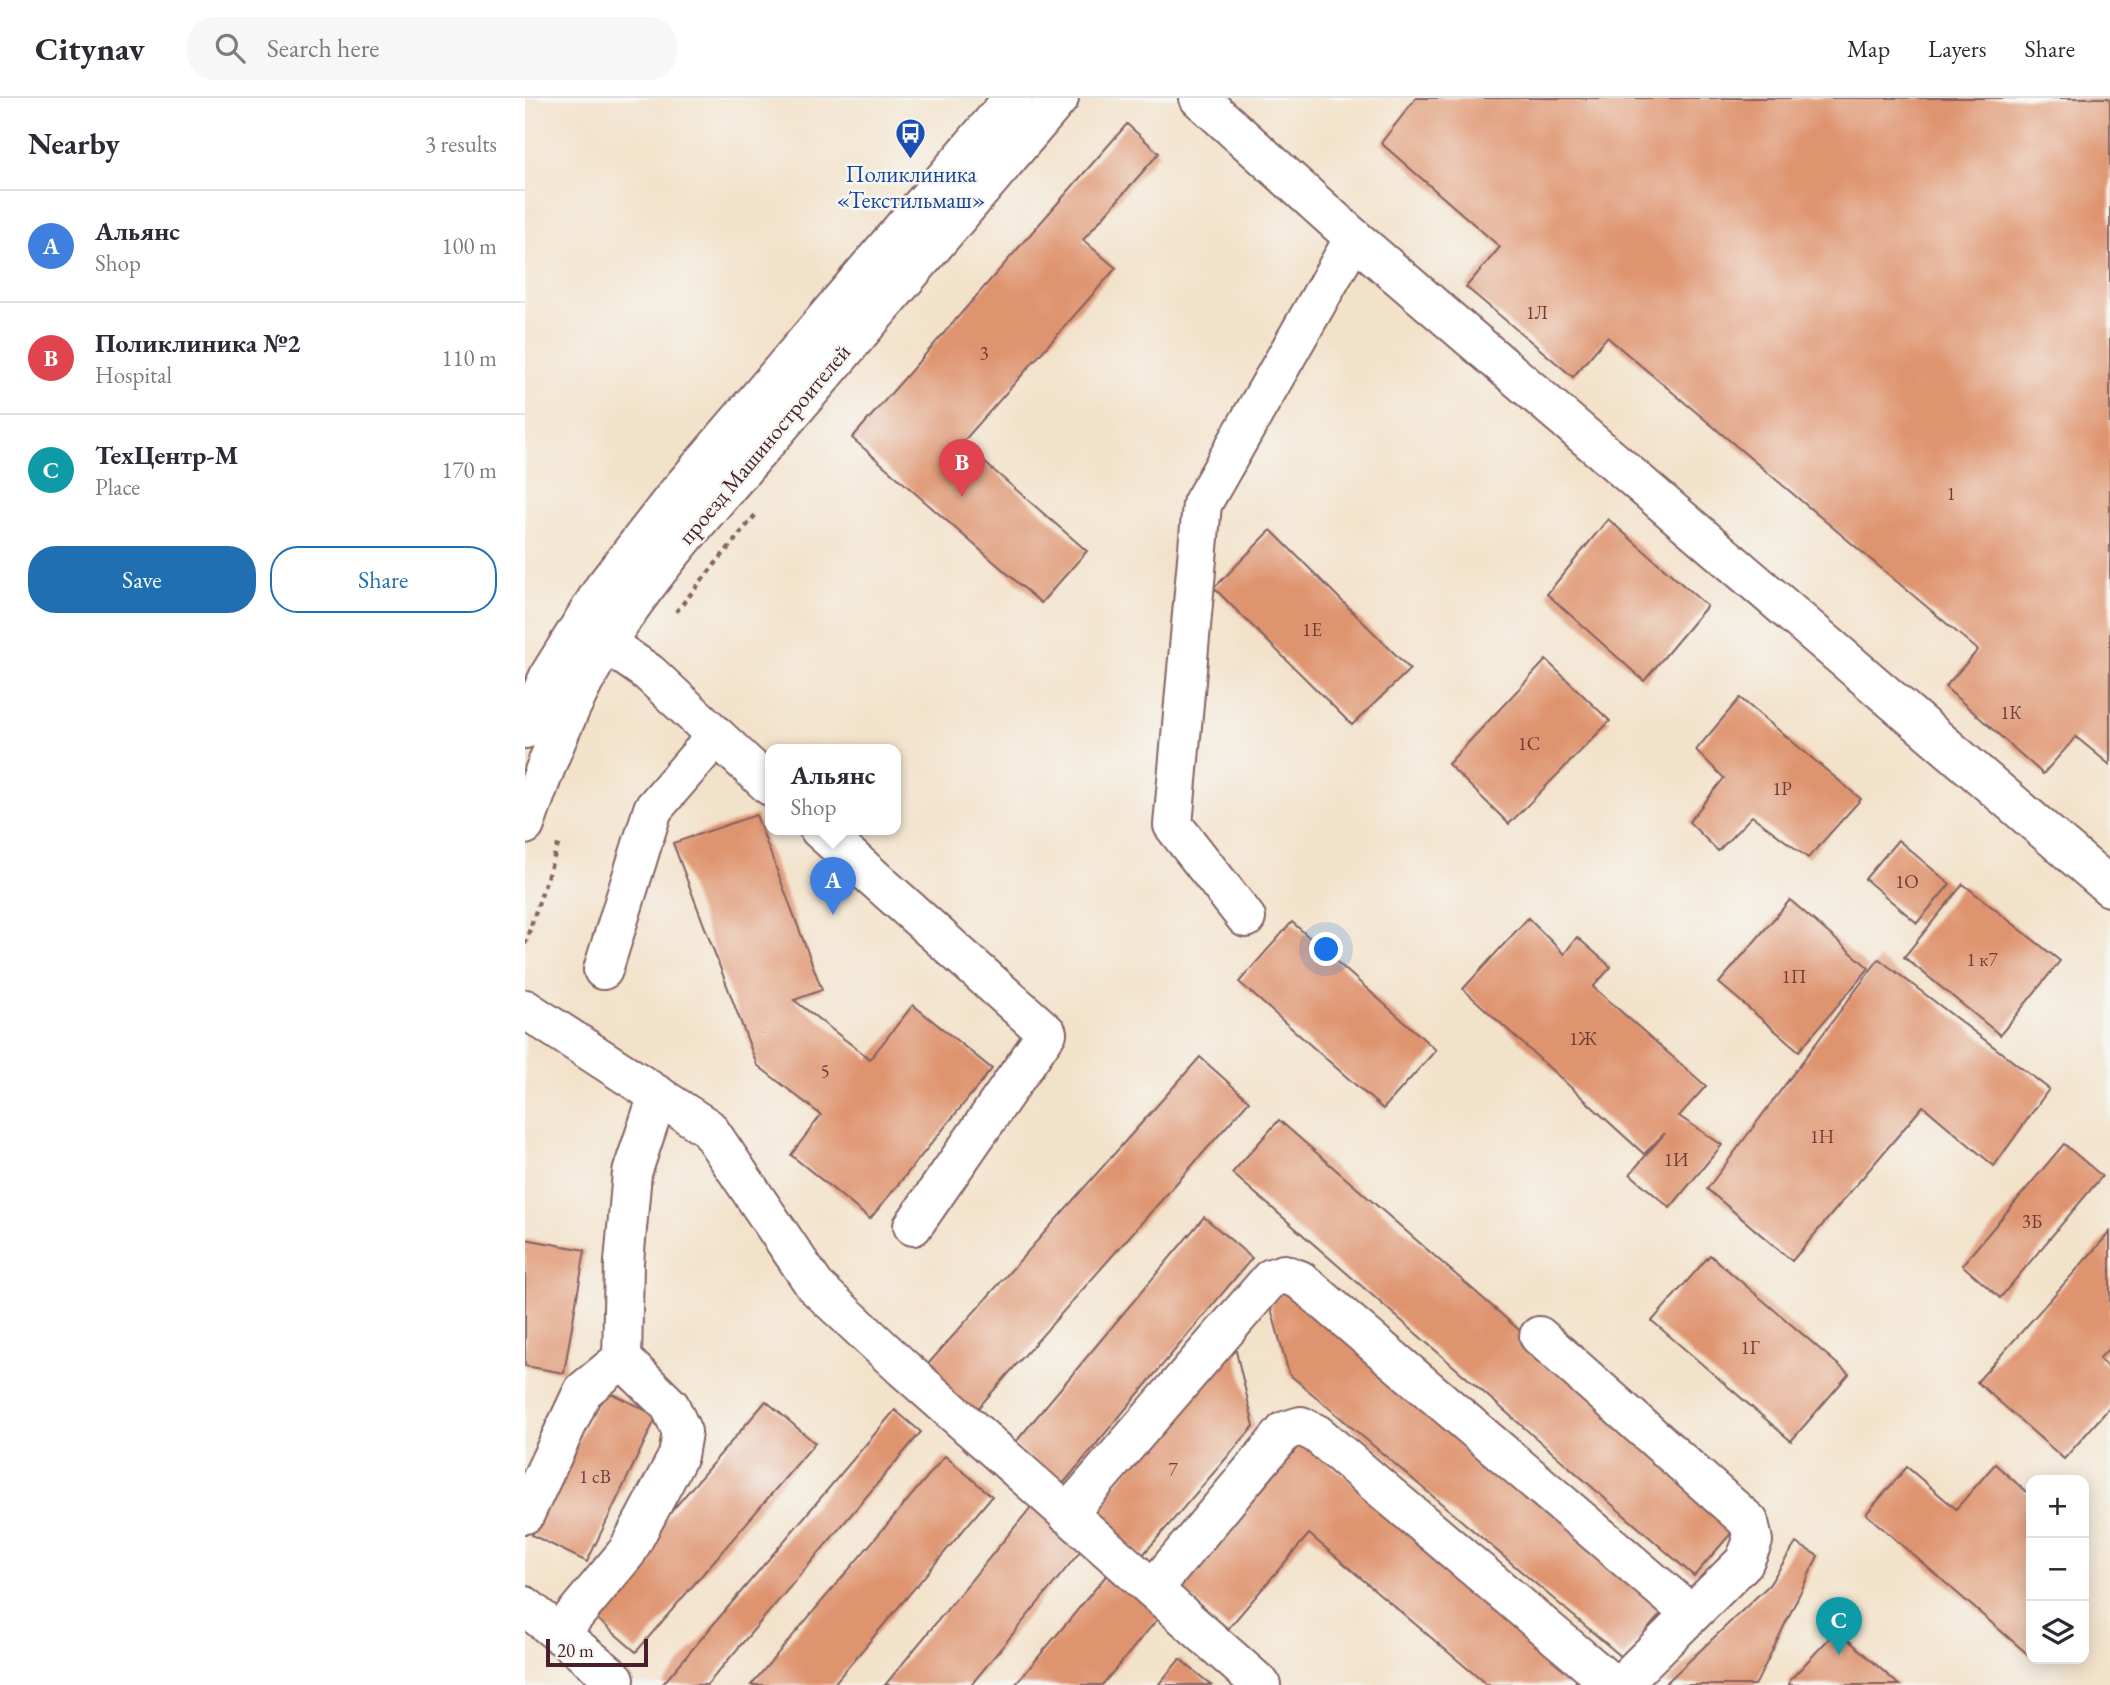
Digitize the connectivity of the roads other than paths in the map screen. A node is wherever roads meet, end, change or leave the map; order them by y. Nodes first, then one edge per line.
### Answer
1 (1013, 98) edge
2 (1059, 98) edge
3 (1199, 98) edge
4 (1354, 238) junction
5 (606, 643) junction
6 (525, 729) edge
7 (715, 737) junction
8 (765, 782) edge
9 (525, 825) edge
10 (825, 835) edge
11 (2110, 887) edge
12 (1246, 918) dead end
13 (603, 970) dead end
14 (525, 1009) edge
15 (658, 1095) junction
16 (913, 1226) dead end
17 (1539, 1336) dead end
18 (622, 1359) junction
19 (525, 1514) edge
20 (1067, 1514) junction
21 (1153, 1589) junction
22 (525, 1606) edge
23 (1691, 1614) junction
24 (559, 1634) junction
25 (615, 1679) dead end
26 (1261, 1685) edge
27 (1613, 1685) edge
28 (1620, 1685) edge

1 - 6 main road, проезд Машиностроителей
2 - 5 main road, проезд Машиностроителей
3 - 4 main road
4 - 11 main road
4 - 12 main road
5 - 7 main road
5 - 9 main road, проезд Машиностроителей
7 - 8 main road
7 - 13 main road
10 - 16 main road
14 - 15 main road
15 - 18 main road
15 - 20 main road
17 - 23 main road
18 - 19 main road
18 - 24 main road
20 - 21 main road
20 - 23 main road
21 - 26 main road
21 - 27 main road
22 - 24 main road
23 - 28 main road
24 - 25 main road

